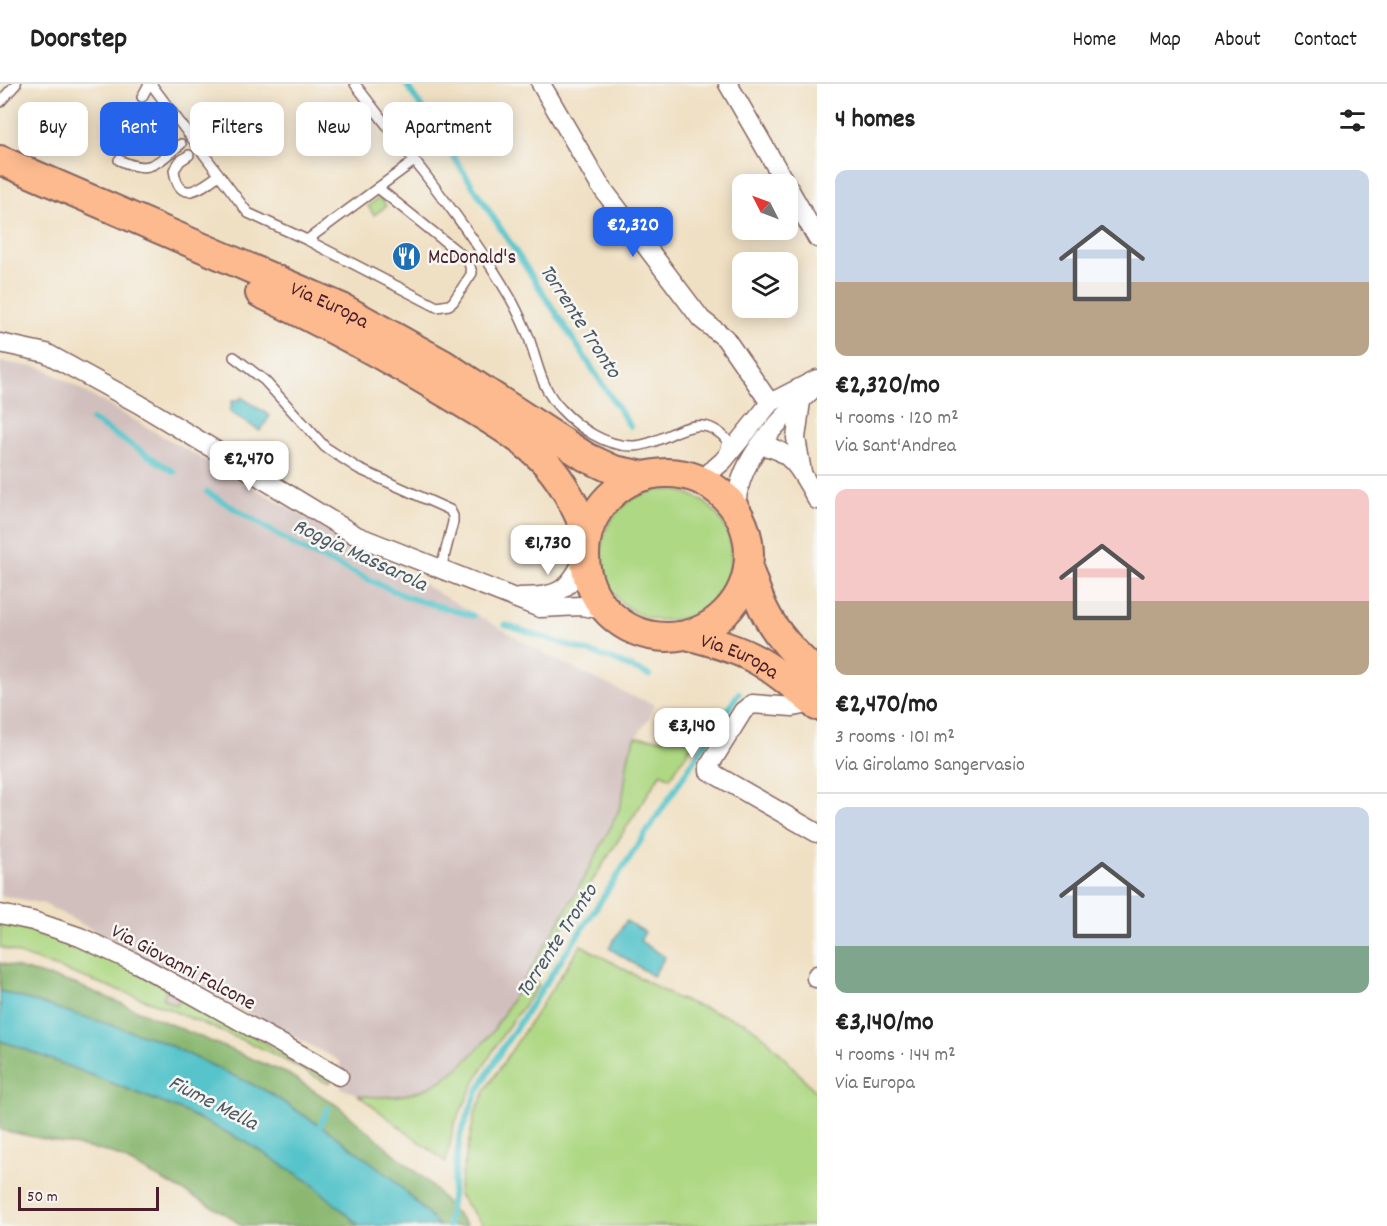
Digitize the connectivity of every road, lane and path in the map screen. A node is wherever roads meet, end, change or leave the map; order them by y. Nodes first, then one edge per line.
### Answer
1 (16, 84) edge
2 (150, 84) edge
3 (354, 84) edge
4 (541, 84) edge
5 (728, 84) edge
6 (142, 97) dead end
7 (0, 102) edge
8 (181, 144) dead end
9 (189, 155) dead end
10 (119, 160) dead end
11 (413, 162) junction
12 (4, 163) edge
13 (780, 174) edge
14 (219, 175) junction
15 (378, 188) junction
16 (798, 205) edge
17 (817, 238) edge
18 (307, 240) junction
19 (0, 343) edge
20 (234, 357) dead end
21 (817, 379) edge
22 (817, 385) edge
23 (801, 401) junction
24 (770, 403) junction
25 (760, 446) junction
26 (723, 460) junction
27 (802, 474) junction
28 (644, 476) junction
29 (701, 480) junction
30 (817, 500) edge
31 (736, 511) junction
32 (586, 546) junction
33 (748, 568) junction
34 (441, 569) junction
35 (514, 597) junction
36 (605, 610) junction
37 (687, 635) junction
38 (817, 674) edge
39 (815, 704) edge
40 (817, 833) edge
41 (0, 914) edge
42 (339, 1076) dead end

1 - 7 lane
2 - 6 lane
2 - 14 lane
3 - 11 lane
4 - 24 street
5 - 13 street
8 - 10 lane
9 - 14 lane
11 - 15 lane
11 - 26 lane
12 - 28 main road, Via Europa
12 - 32 main road, Via Europa
14 - 18 lane
15 - 18 lane
15 - 18 lane
16 - 17 street
19 - 34 street
20 - 34 lane
21 - 24 street
22 - 23 street
23 - 25 street
23 - 27 street
24 - 26 street
25 - 27 street
25 - 31 street
26 - 29 street
27 - 30 street
28 - 29 main road, Via Europa
28 - 32 main road, Via Europa
29 - 31 main road, Via Europa
31 - 33 main road, Via Europa
32 - 35 street
32 - 36 main road, Via Europa
33 - 37 main road, Via Europa
33 - 38 main road, Via Europa
34 - 35 street
35 - 36 street
36 - 37 main road, Via Europa
37 - 39 main road, Via Europa
39 - 40 street
41 - 42 street, Via Giovanni Falcone

